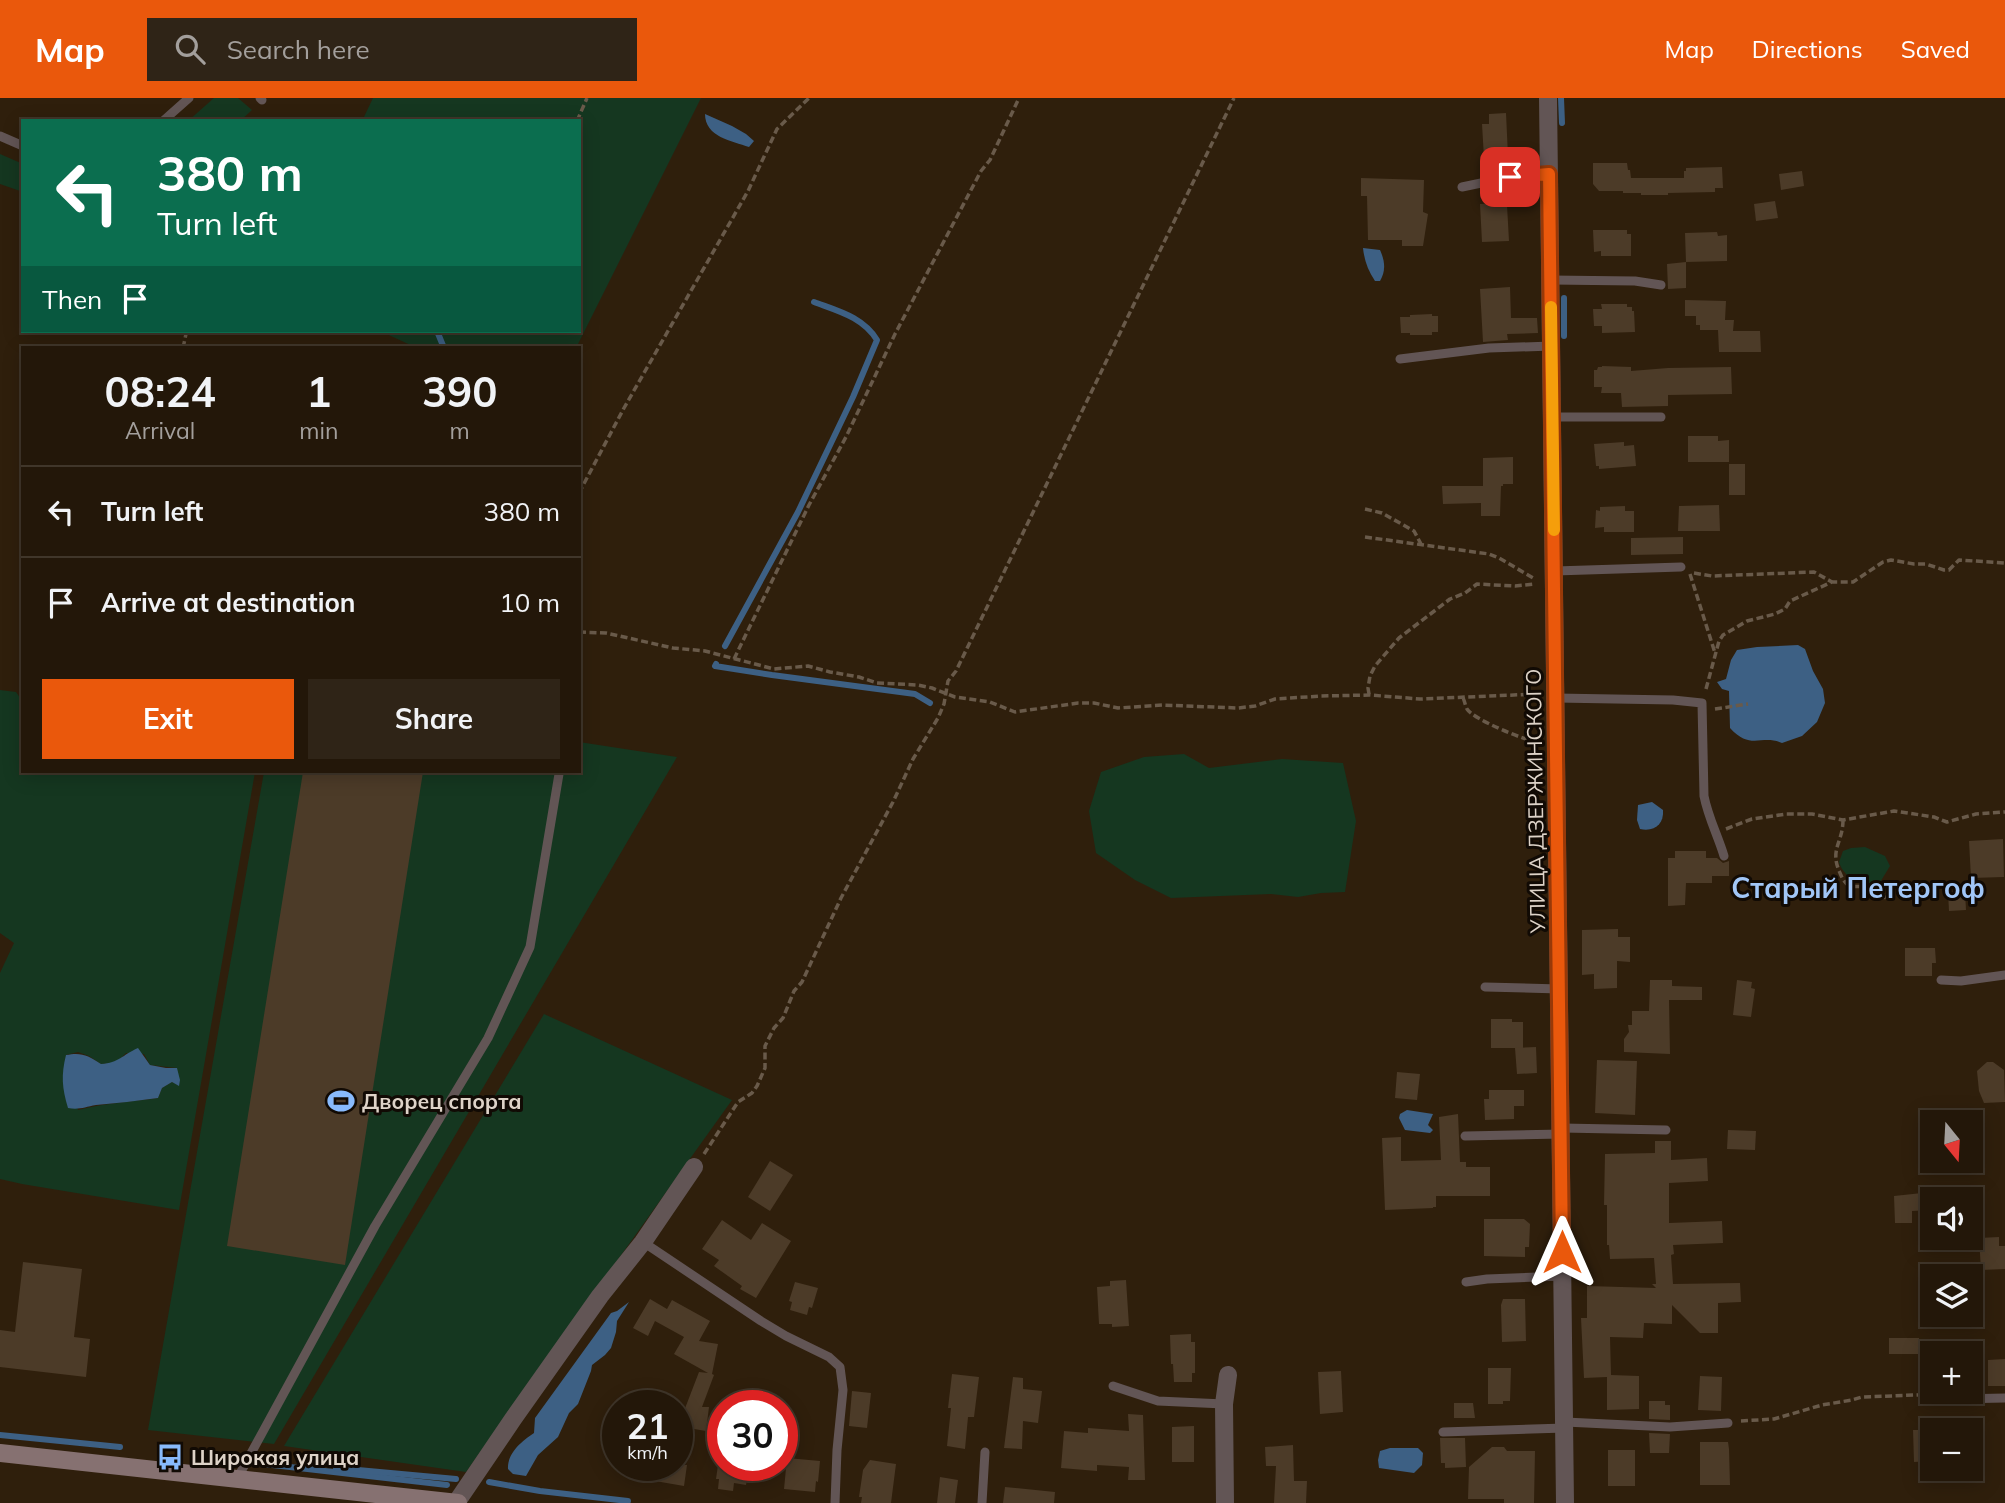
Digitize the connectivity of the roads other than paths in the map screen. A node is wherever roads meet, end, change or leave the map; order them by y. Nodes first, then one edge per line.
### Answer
1 (189, 98) edge
2 (1548, 98) edge
3 (165, 119) edge
4 (0, 136) edge
5 (21, 145) edge
6 (1549, 174) junction
7 (1462, 187) dead end
8 (1551, 281) junction
9 (1661, 285) dead end
10 (1552, 346) junction
11 (1400, 359) dead end
12 (1553, 417) junction
13 (1661, 417) dead end
14 (1681, 567) dead end
15 (1555, 571) junction
16 (1556, 698) junction
17 (559, 774) dead end
18 (1724, 856) dead end
19 (2005, 975) edge
20 (1941, 980) dead end
21 (1485, 987) dead end
22 (1560, 989) junction
23 (1666, 1130) dead end
24 (1562, 1131) junction
25 (1465, 1136) dead end
26 (694, 1167) road end
27 (643, 1242) junction
28 (1562, 1276) junction
29 (1466, 1282) dead end
30 (1228, 1375) dead end
31 (1113, 1386) dead end
32 (1983, 1398) edge
33 (2005, 1398) edge
34 (1224, 1404) junction
35 (1728, 1423) road end
36 (1565, 1425) junction
37 (1443, 1432) dead end
38 (985, 1452) dead end
39 (0, 1453) edge
40 (237, 1479) junction
41 (457, 1503) edge
42 (835, 1503) edge
43 (982, 1503) edge
44 (1225, 1503) edge
45 (1565, 1503) edge

1 - 3 lane
2 - 6 street, УЛИЦА ДЗЕРЖИНСКОГО
4 - 5 lane
6 - 7 lane
6 - 8 street, УЛИЦА ДЗЕРЖИНСКОГО
8 - 9 lane
8 - 10 street, УЛИЦА ДЗЕРЖИНСКОГО
10 - 11 lane
10 - 12 street, УЛИЦА ДЗЕРЖИНСКОГО
12 - 13 lane
12 - 15 street, УЛИЦА ДЗЕРЖИНСКОГО
14 - 15 lane
15 - 16 street, УЛИЦА ДЗЕРЖИНСКОГО
16 - 18 lane
16 - 22 street, УЛИЦА ДЗЕРЖИНСКОГО
17 - 40 lane
19 - 20 lane
21 - 22 lane
22 - 24 street, УЛИЦА ДЗЕРЖИНСКОГО
23 - 24 lane
24 - 25 lane
24 - 28 street, УЛИЦА ДЗЕРЖИНСКОГО
26 - 27 street
27 - 41 street
27 - 42 lane
28 - 29 lane
28 - 36 street, УЛИЦА ДЗЕРЖИНСКОГО
30 - 34 street
31 - 34 lane
32 - 33 lane
34 - 44 street
35 - 36 lane
36 - 37 lane
36 - 45 street, УЛИЦА ДЗЕРЖИНСКОГО
38 - 43 lane
39 - 40 street
40 - 41 street

